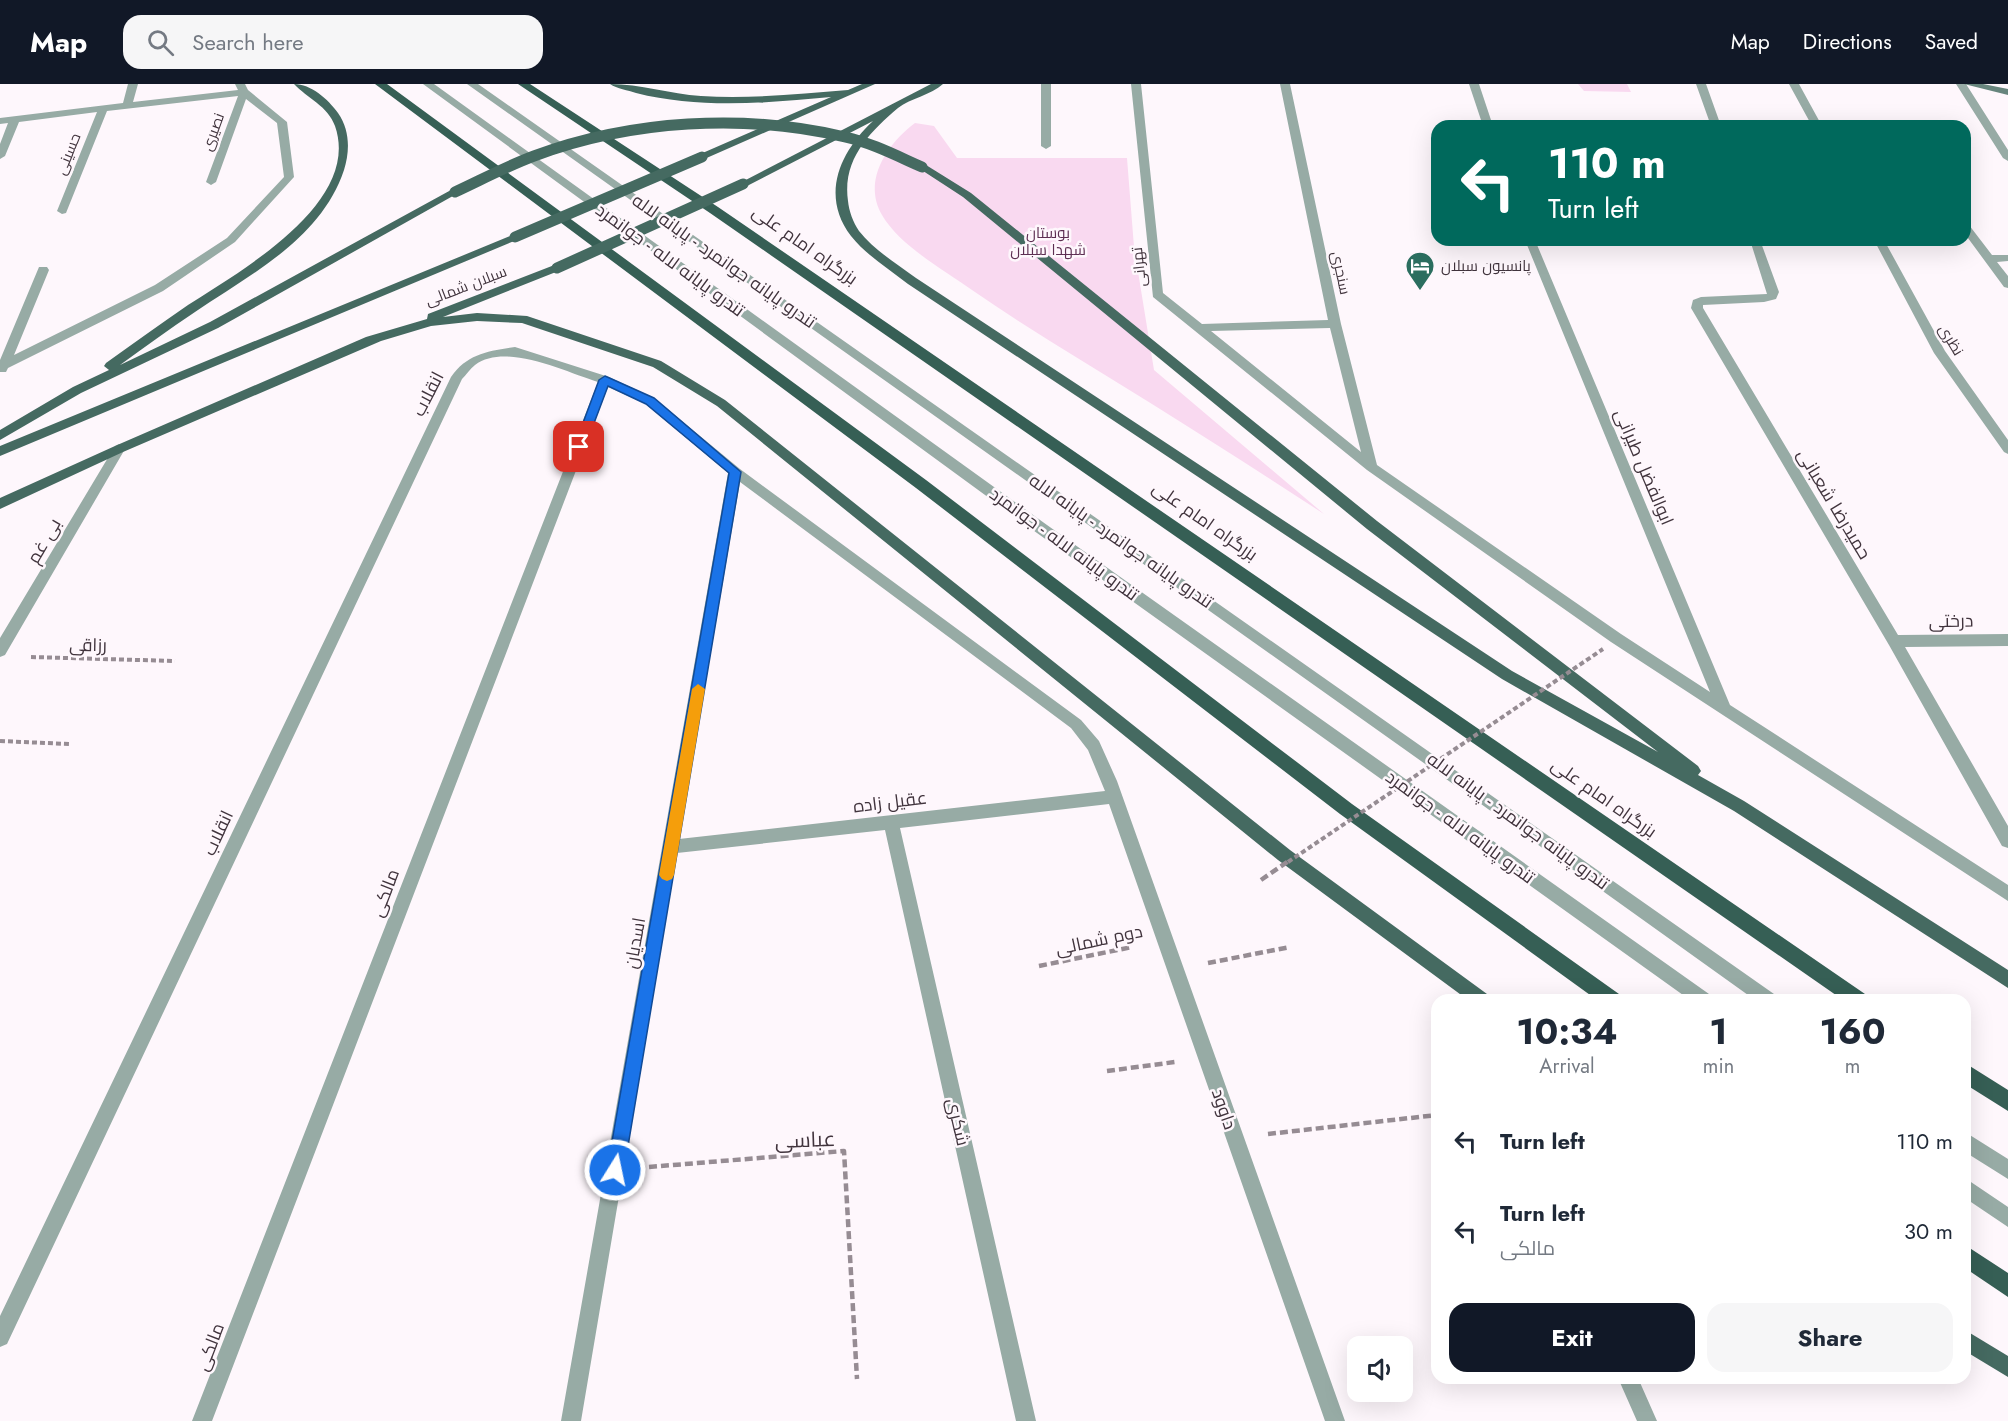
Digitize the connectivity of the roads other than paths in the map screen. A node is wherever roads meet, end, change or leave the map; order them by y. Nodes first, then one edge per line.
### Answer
1 (133, 84) edge
2 (299, 84) edge
3 (380, 84) edge
4 (428, 84) edge
5 (472, 84) edge
6 (523, 84) edge
7 (615, 84) edge
8 (870, 84) edge
9 (938, 84) edge
10 (1046, 84) edge
11 (1136, 84) edge
12 (1285, 84) edge
13 (1474, 84) edge
14 (1701, 84) edge
15 (1794, 84) edge
16 (1961, 84) edge
17 (1969, 84) edge
18 (242, 88) edge
19 (2008, 92) edge
20 (848, 93) junction
21 (127, 106) junction
22 (103, 109) junction
23 (893, 109) junction
24 (15, 119) junction
25 (1486, 120) edge
26 (1714, 120) edge
27 (1814, 120) edge
28 (0, 121) edge
29 (1046, 146) dead end
30 (0, 156) edge
31 (2008, 158) edge
32 (211, 182) dead end
33 (62, 211) dead end
34 (1971, 235) edge
35 (1532, 246) edge
36 (1757, 246) edge
37 (1882, 246) edge
38 (2008, 258) edge
39 (1988, 259) junction
40 (43, 270) dead end
41 (2008, 284) edge
42 (1335, 324) junction
43 (1198, 328) junction
44 (370, 340) junction
45 (484, 356) joint
46 (1, 369) edge
47 (605, 380) junction
48 (77, 390) junction
49 (0, 436) edge
50 (119, 449) junction
51 (2008, 449) edge
52 (0, 452) edge
53 (1371, 466) junction
54 (735, 472) junction
55 (0, 504) edge
56 (2008, 640) edge
57 (1894, 641) junction
58 (0, 651) edge
59 (1724, 708) junction
60 (1113, 796) junction
61 (1738, 806) junction
62 (891, 822) junction
63 (2008, 841) edge
64 (671, 847) junction
65 (2008, 894) edge
66 (2008, 980) edge
67 (1472, 994) edge
68 (1604, 994) edge
69 (1696, 994) edge
70 (1760, 994) edge
71 (1849, 994) edge
72 (1971, 1077) edge
73 (2008, 1101) edge
74 (1971, 1145) edge
75 (2008, 1170) edge
76 (1971, 1191) edge
77 (2008, 1218) edge
78 (1971, 1259) edge
79 (2008, 1286) edge
80 (0, 1337) edge
81 (1971, 1344) edge
82 (2008, 1367) edge
83 (1631, 1384) edge
84 (202, 1421) edge
85 (571, 1421) edge
86 (1026, 1421) edge
87 (1335, 1421) edge
88 (1647, 1421) edge

1 - 21 street
2 - 48 main road
3 - 68 highway
4 - 69 street, تندرو پایانه لاله - جوانمرد
5 - 70 street, تندرو پایانه جوانمرد - پایانه لاله
6 - 71 highway, بزرگراه امام علی
7 - 20 main road
8 - 20 main road, سبلان شمالی
9 - 23 main road, سبلان شمالی
10 - 29 street
11 - 43 street, تهرانی
12 - 42 street, سنجری
13 - 25 street
14 - 26 street
15 - 27 street
16 - 31 street
17 - 19 main road
18 - 21 street
18 - 32 street, نصیری
18 - 46 street
20 - 52 main road, سبلان شمالی, bridge
21 - 22 street
22 - 24 street
22 - 33 street, حسینی
23 - 44 main road, سبلان شمالی, bridge
23 - 61 main road
24 - 28 street
24 - 30 street
34 - 39 street
35 - 59 street, ابوالفضل طیرانی
36 - 57 street, حمیدرضا شعبانی
37 - 51 street, نظری
38 - 39 street
39 - 41 street
40 - 46 street
42 - 43 street
42 - 53 street, سنجری
43 - 53 street, تهرانی
44 - 50 main road, سبلان شمالی
44 - 67 main road
45 - 47 street, داوود
45 - 80 street, انقلاب
47 - 54 street, داوود
47 - 84 street, مالکی
48 - 49 main road
48 - 61 main road, bridge
50 - 55 main road, سبلان شمالی
50 - 58 street, بی غم
53 - 59 street, تهرانی
54 - 60 street, داوود
54 - 64 street, اسدیان
56 - 57 street, درختی
57 - 63 street, حمیدرضا شعبانی
59 - 65 street, تهرانی
60 - 62 street, عقیل زاده
60 - 87 street, داوود
61 - 66 main road
62 - 64 street, عقیل زاده
62 - 86 street, شکری
64 - 85 street, اسدیان
72 - 73 highway
74 - 75 street
76 - 77 street
78 - 79 highway
81 - 82 main road
83 - 88 street

